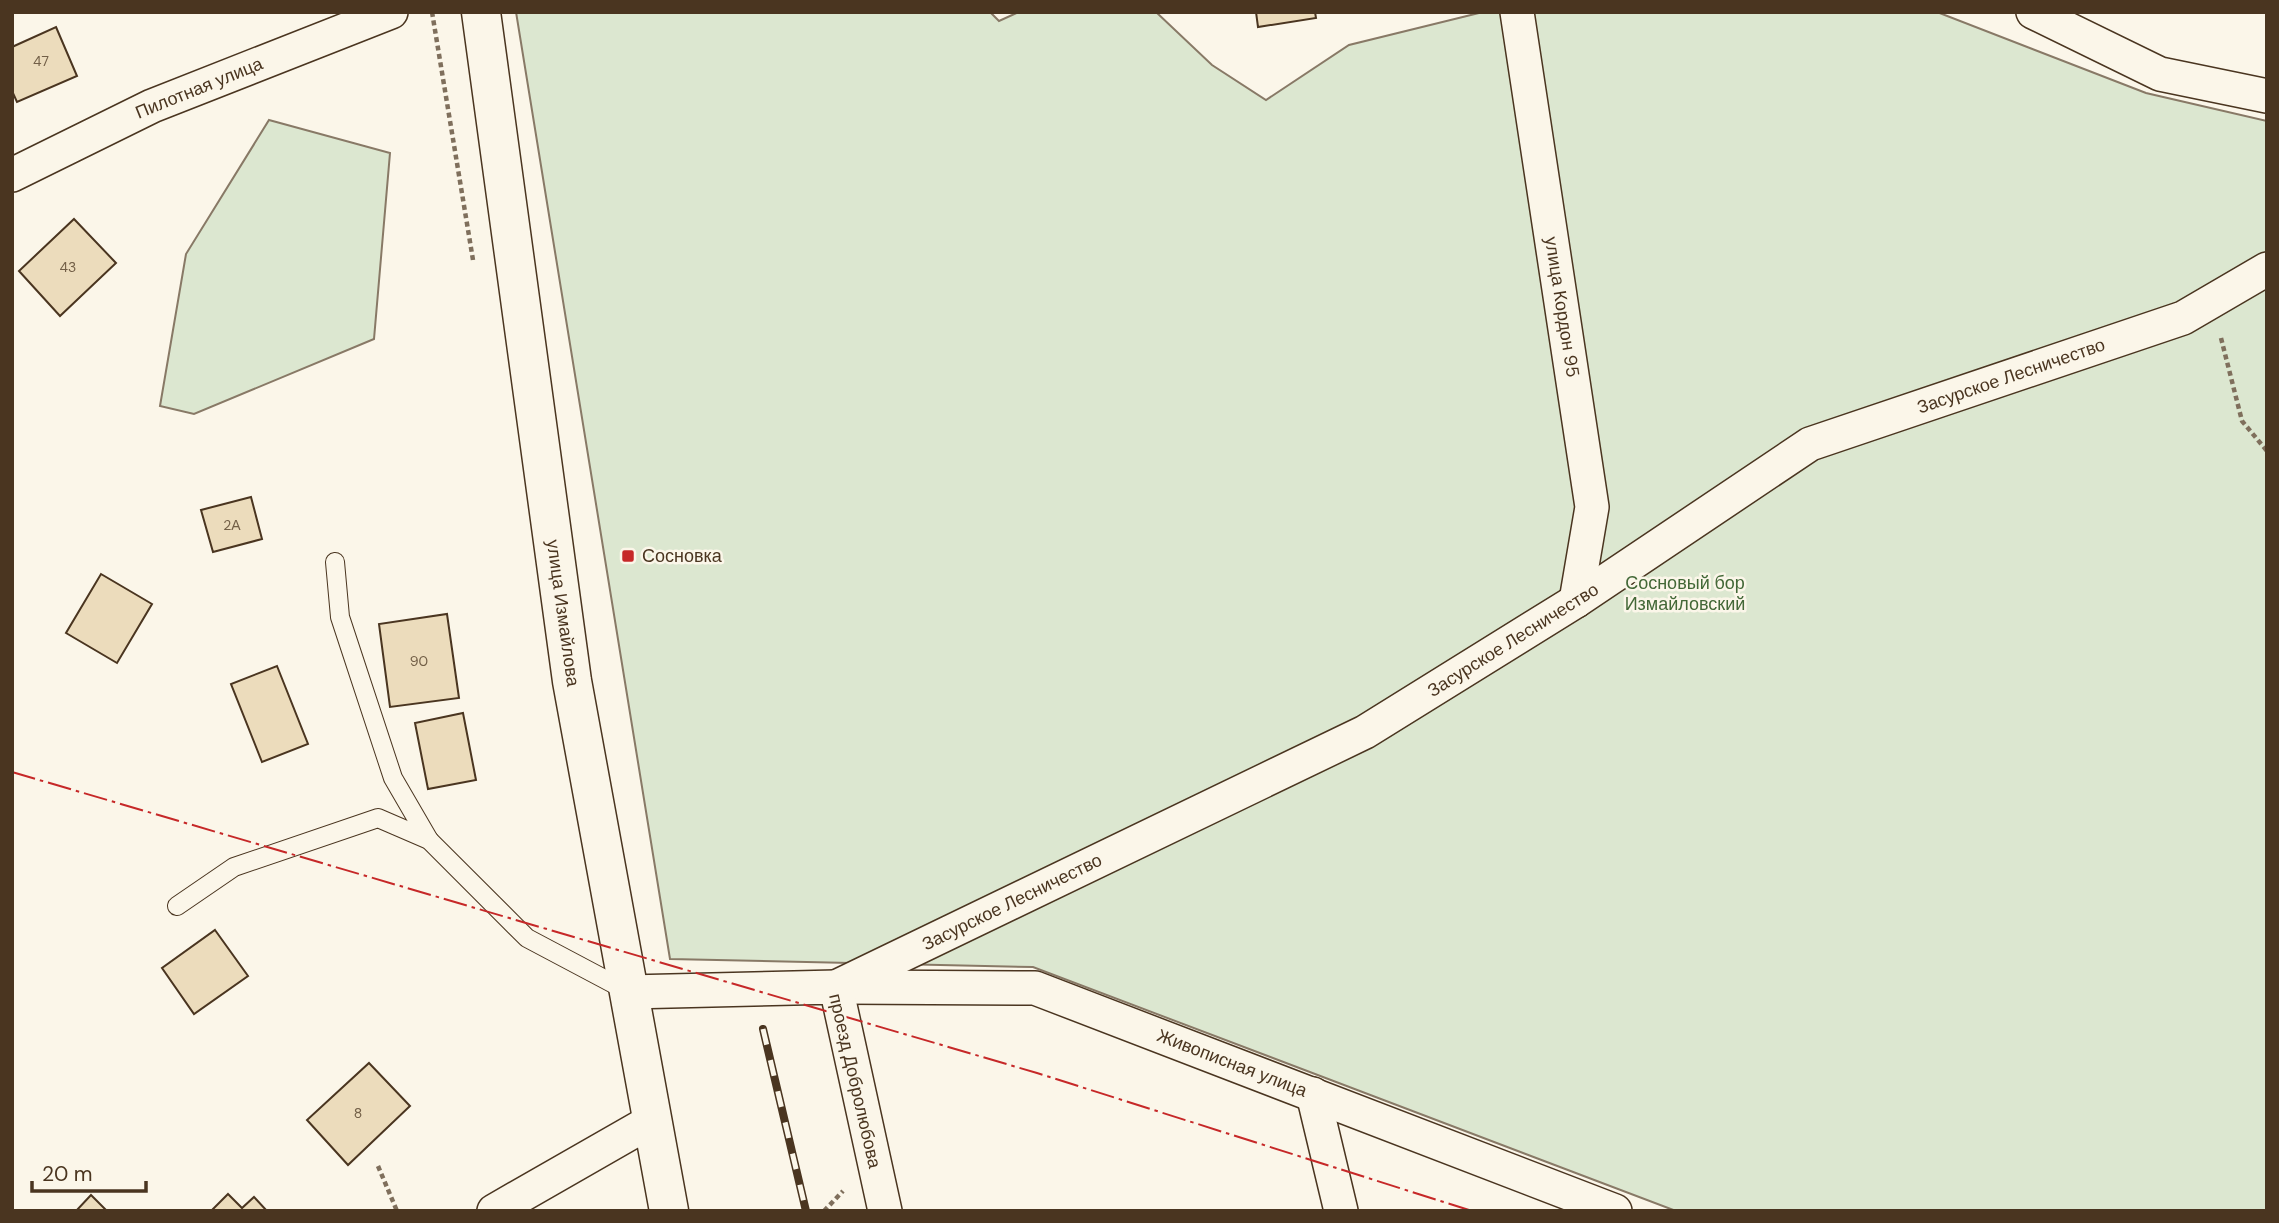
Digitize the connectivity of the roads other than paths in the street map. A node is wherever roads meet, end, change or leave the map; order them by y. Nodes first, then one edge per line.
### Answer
1 (391, 12) edge
2 (481, 12) edge
3 (1517, 12) edge
4 (2033, 12) edge
5 (2267, 96) edge
6 (12, 175) edge
7 (2267, 270) edge
8 (335, 562) dead end
9 (1576, 601) junction
10 (429, 840) junction
11 (177, 906) dead end
12 (836, 987) junction
13 (629, 992) junction
14 (1313, 1094) junction
15 (653, 1120) junction
16 (494, 1211) edge
17 (669, 1211) edge
18 (885, 1211) edge
19 (1341, 1211) edge
20 (1615, 1211) edge

1 - 6 street, Пилотная улица
2 - 13 main road, улица Измайлова
3 - 9 street, улица Кордон 95
4 - 5 street
7 - 9 street, Засурское Лесничество
8 - 10 lane
9 - 12 street, Засурское Лесничество
10 - 11 lane
10 - 13 lane
12 - 13 street, проезд Добролюбова
12 - 14 street, Живописная улица
12 - 18 street, проезд Добролюбова
13 - 15 main road, улица Измайлова
14 - 19 street
14 - 20 street, Живописная улица
15 - 16 street
15 - 17 main road, улица Измайлова

